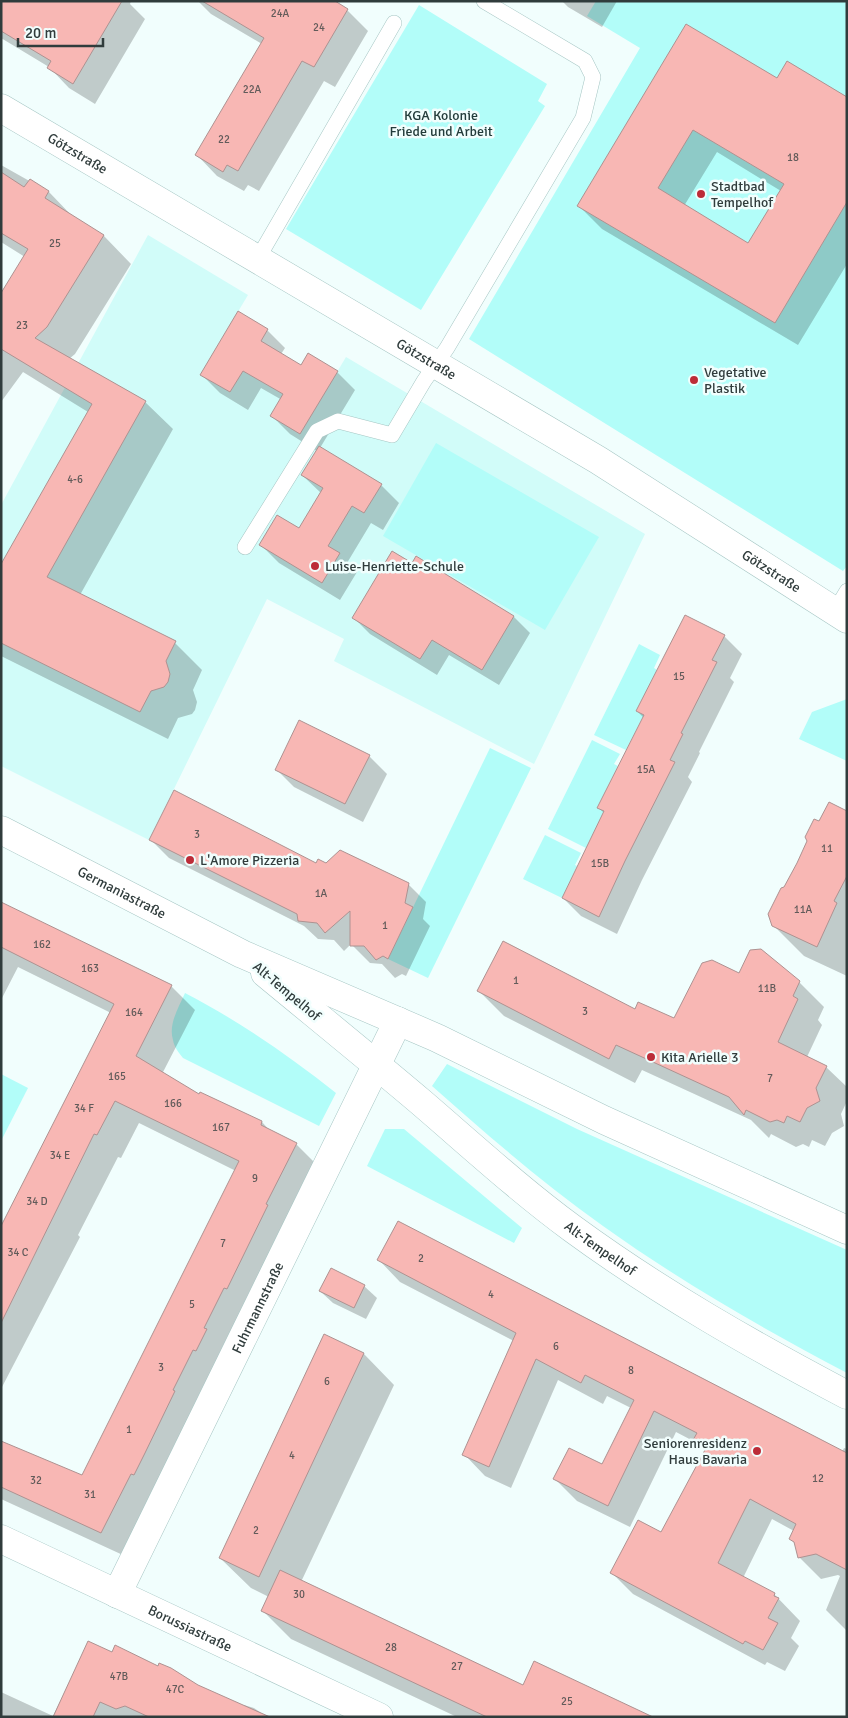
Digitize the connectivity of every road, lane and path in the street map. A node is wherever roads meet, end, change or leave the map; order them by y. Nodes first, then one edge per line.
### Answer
1 (484, 1) edge
2 (394, 24) dead end
3 (1, 108) edge
4 (257, 260) junction
5 (436, 366) junction
6 (244, 547) dead end
7 (843, 607) edge
8 (1, 830) edge
9 (242, 954) junction
10 (398, 1021) junction
11 (376, 1066) junction
12 (847, 1230) edge
13 (847, 1395) edge
14 (1, 1539) edge
15 (117, 1594) junction
16 (379, 1717) edge

1 - 5 lane
2 - 4 lane
3 - 4 street, Götzstraße
4 - 5 street, Götzstraße
5 - 6 lane
5 - 7 street, Götzstraße
8 - 9 street, Germaniastraße
9 - 10 street, Alt-Tempelhof
9 - 11 street, Alt-Tempelhof
10 - 11 street, Fuhrmannstraße
10 - 12 street, Alt-Tempelhof
11 - 13 street, Alt-Tempelhof
11 - 15 street, Fuhrmannstraße
14 - 15 street, Borussiastraße
15 - 16 street, Borussiastraße

